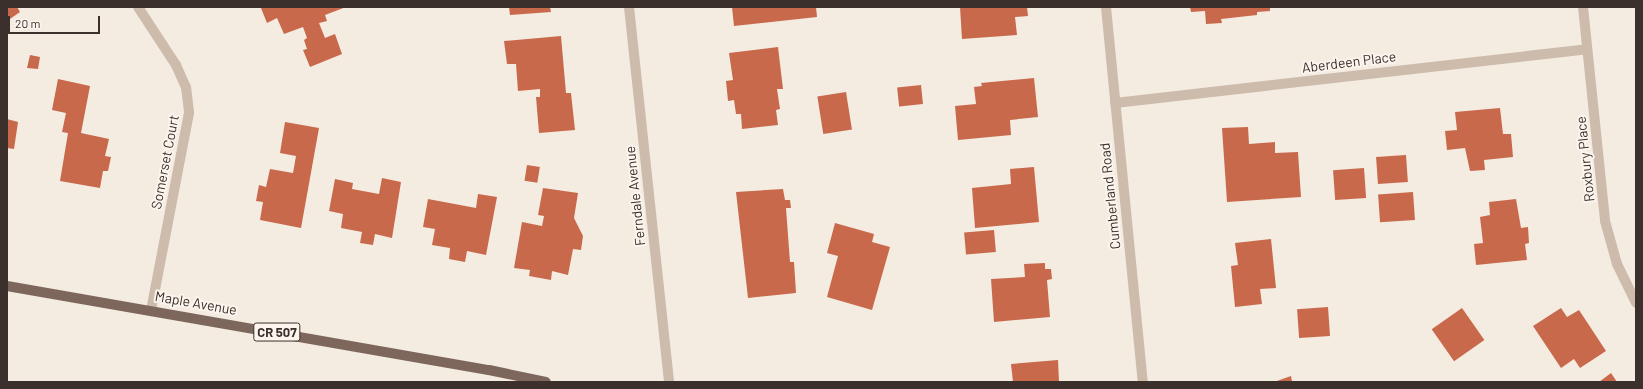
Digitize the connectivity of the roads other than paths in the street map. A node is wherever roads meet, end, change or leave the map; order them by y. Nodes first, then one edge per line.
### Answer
1 (138, 7) edge
2 (629, 7) edge
3 (1106, 7) edge
4 (1583, 7) edge
5 (1587, 49) junction
6 (1115, 103) junction
7 (7, 286) edge
8 (1636, 303) edge
9 (151, 310) junction
10 (546, 382) edge
11 (669, 382) edge
12 (1143, 382) edge

1 - 9 street, Somerset Court
2 - 11 street, Ferndale Avenue
3 - 6 street, Cumberland Road
4 - 5 street, Roxbury Place
5 - 6 street, Aberdeen Place
5 - 8 street, Roxbury Place
6 - 12 street, Cumberland Road
7 - 9 main road, Maple Avenue / CR 507
9 - 10 main road, Maple Avenue / CR 507

